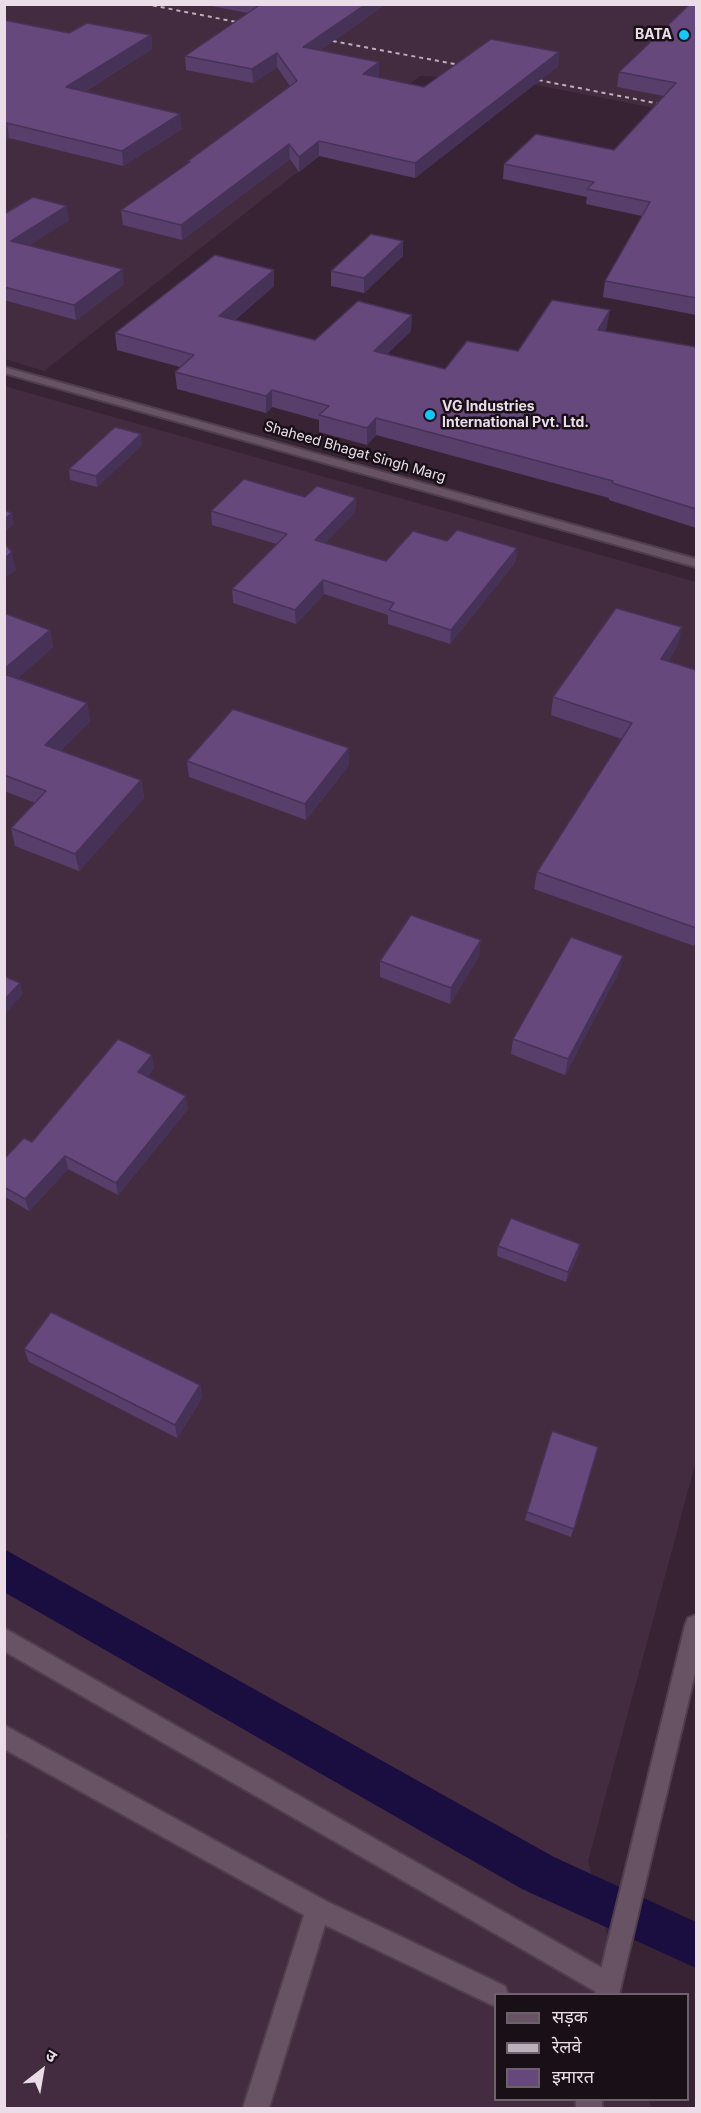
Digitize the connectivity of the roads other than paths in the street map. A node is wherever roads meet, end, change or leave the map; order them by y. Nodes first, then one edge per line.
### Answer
1 (4, 370) edge
2 (696, 563) edge
3 (696, 1626) edge
4 (4, 1639) edge
5 (4, 1736) edge
6 (318, 1908) junction
7 (608, 1990) edge
8 (494, 1995) edge
9 (256, 2109) edge

1 - 2 street, Shaheed Bhagat Singh Marg
3 - 7 street
4 - 7 street
5 - 6 street
6 - 8 street
6 - 9 street

